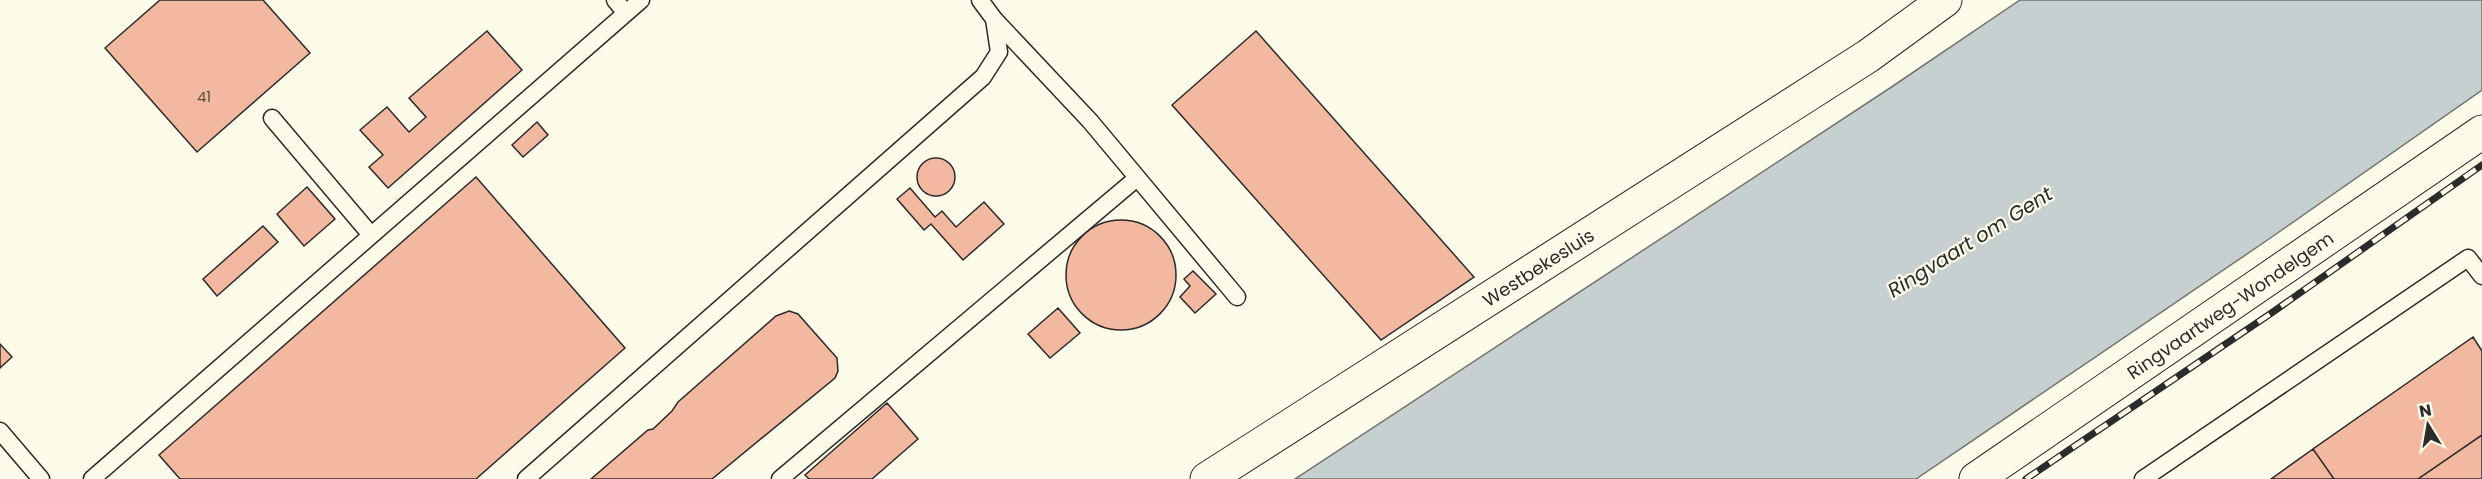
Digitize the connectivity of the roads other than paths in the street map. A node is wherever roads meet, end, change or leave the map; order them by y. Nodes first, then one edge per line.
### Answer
1 (615, 0) edge
2 (641, 0) edge
3 (980, 0) edge
4 (1945, 0) edge
5 (626, 13) junction
6 (994, 19) junction
7 (272, 118) dead end
8 (2482, 132) edge
9 (1137, 178) junction
10 (371, 235) junction
11 (2482, 276) edge
12 (1237, 297) dead end
13 (0, 431) edge
14 (41, 479) edge
15 (92, 479) edge
16 (526, 479) edge
17 (780, 479) edge
18 (1207, 479) edge
19 (1976, 479) edge
20 (2143, 479) edge

1 - 5 lane
2 - 5 lane
3 - 6 lane
4 - 18 street, Westbekesluis
5 - 10 lane
6 - 9 lane
6 - 16 lane
7 - 10 lane
8 - 19 street, Ringvaartweg-Wondelgem
9 - 12 lane
9 - 17 lane
10 - 15 lane
11 - 20 lane
13 - 14 lane

